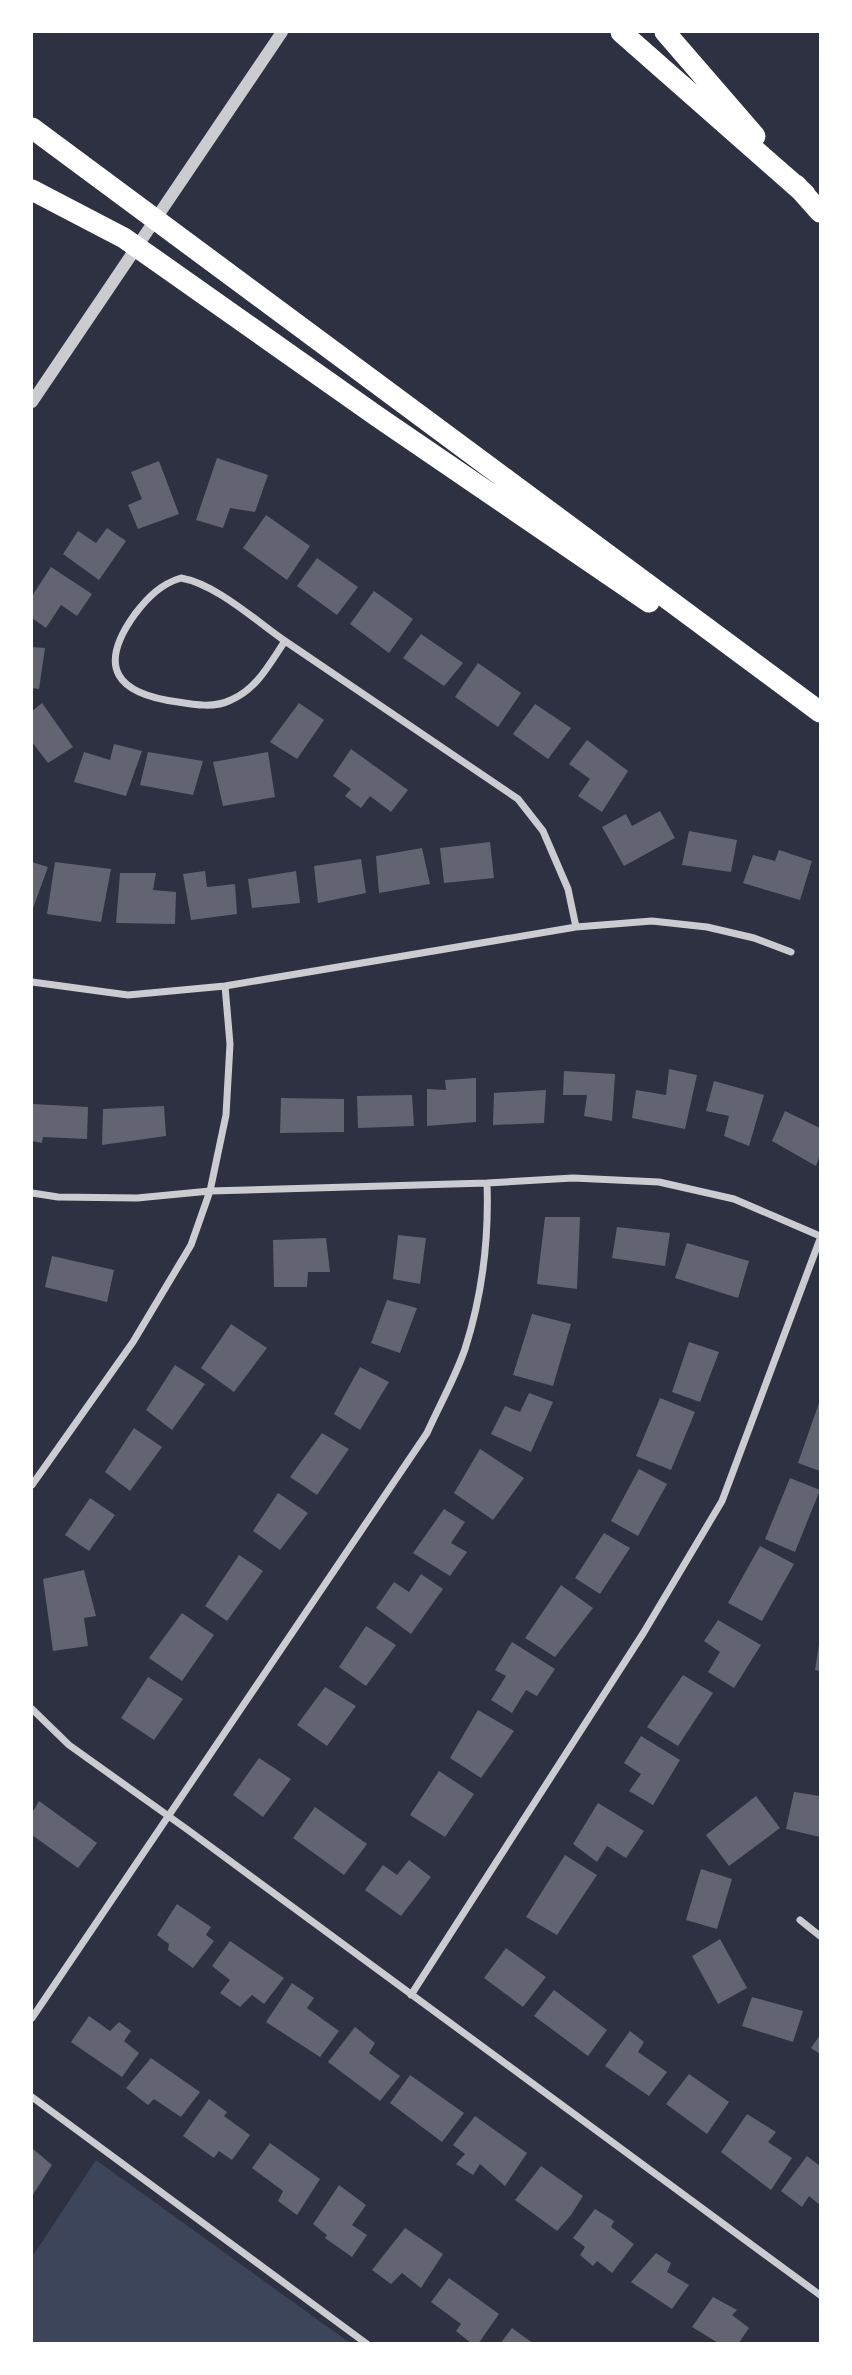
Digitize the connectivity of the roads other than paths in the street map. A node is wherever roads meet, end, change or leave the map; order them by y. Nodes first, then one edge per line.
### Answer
1 (282, 32) edge
2 (621, 32) edge
3 (665, 32) edge
4 (32, 128) edge
5 (32, 190) edge
6 (805, 194) junction
7 (821, 212) edge
8 (32, 402) edge
9 (285, 641) junction
10 (821, 712) edge
11 (821, 719) edge
12 (576, 927) junction
13 (791, 951) dead end
14 (32, 982) edge
15 (225, 986) junction
16 (487, 1183) junction
17 (210, 1191) junction
18 (32, 1193) edge
19 (821, 1237) edge
20 (32, 1485) edge
21 (32, 1709) edge
22 (169, 1816) junction
23 (800, 1920) dead end
24 (821, 1936) edge
25 (411, 1995) junction
26 (32, 2018) edge
27 (32, 2097) edge
28 (821, 2295) edge
29 (367, 2343) edge

1 - 8 street
2 - 6 highway
3 - 6 highway
4 - 10 highway
5 - 11 highway
6 - 7 highway
9 - 9 street
9 - 12 street
12 - 13 street
12 - 15 street
14 - 15 street
15 - 17 street
16 - 17 street
16 - 19 street
16 - 22 street
17 - 18 street
17 - 20 street
19 - 25 street
21 - 22 street
22 - 25 street
22 - 26 street
23 - 24 street
25 - 28 street
27 - 29 street

